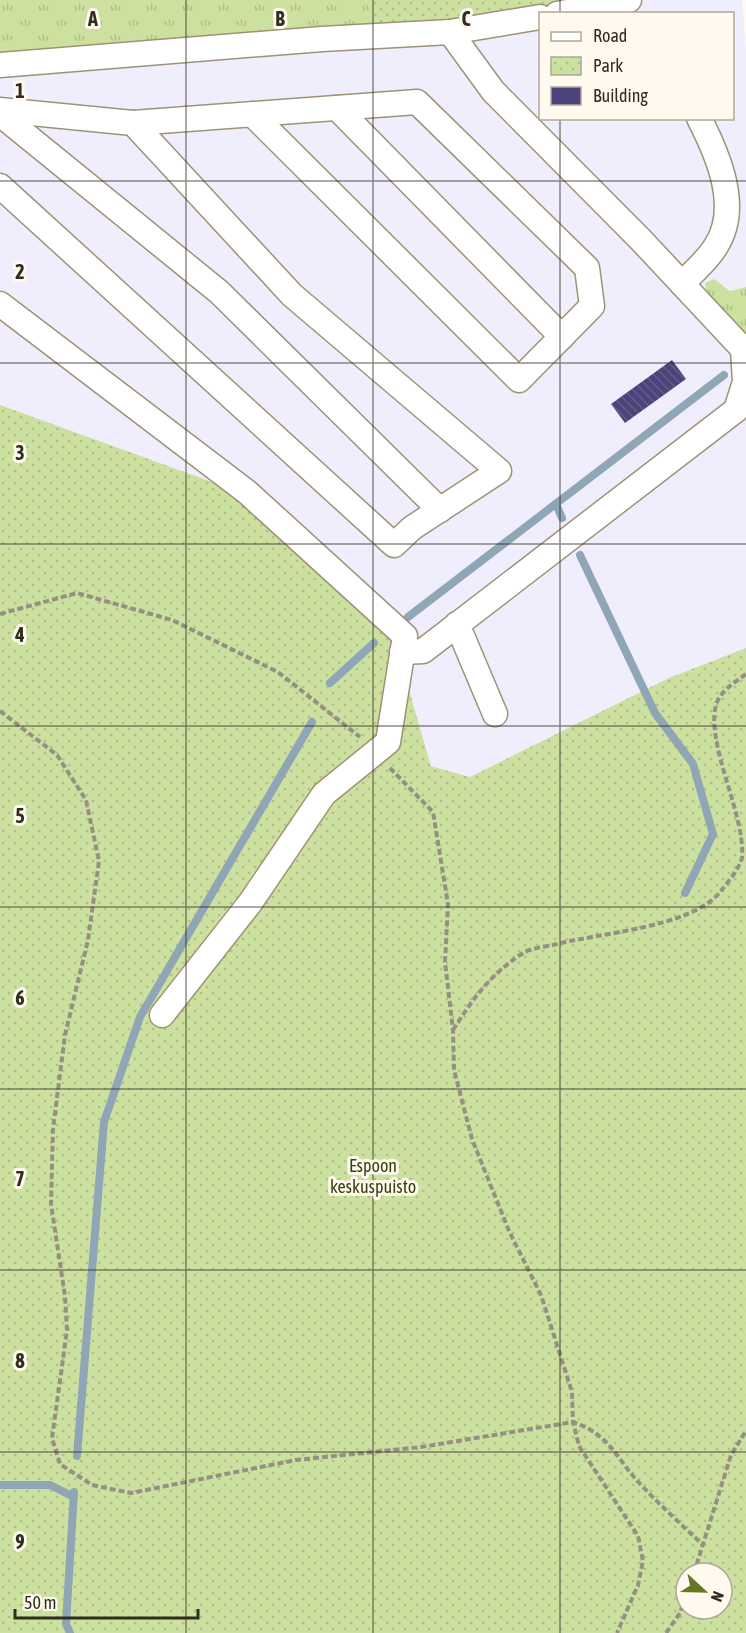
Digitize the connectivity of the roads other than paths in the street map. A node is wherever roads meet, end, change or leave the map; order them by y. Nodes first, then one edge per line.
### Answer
1 (629, 0) edge
2 (567, 12) edge
3 (539, 17) edge
4 (450, 32) junction
5 (0, 65) edge
6 (337, 108) junction
7 (0, 112) edge
8 (252, 114) junction
9 (700, 120) edge
10 (133, 123) junction
11 (0, 186) edge
12 (682, 284) junction
13 (0, 304) edge
14 (562, 337) junction
15 (440, 510) junction
16 (457, 624) junction
17 (402, 652) junction
18 (495, 714) dead end
19 (162, 1016) dead end

1 - 2 street
3 - 4 street
4 - 5 street
4 - 12 street
6 - 8 street
6 - 14 street
6 - 14 street
7 - 10 street
7 - 15 street
8 - 10 street
8 - 14 street
9 - 12 street
10 - 15 street
11 - 15 street
12 - 16 street
13 - 17 street
16 - 17 street
16 - 18 street
17 - 19 street

